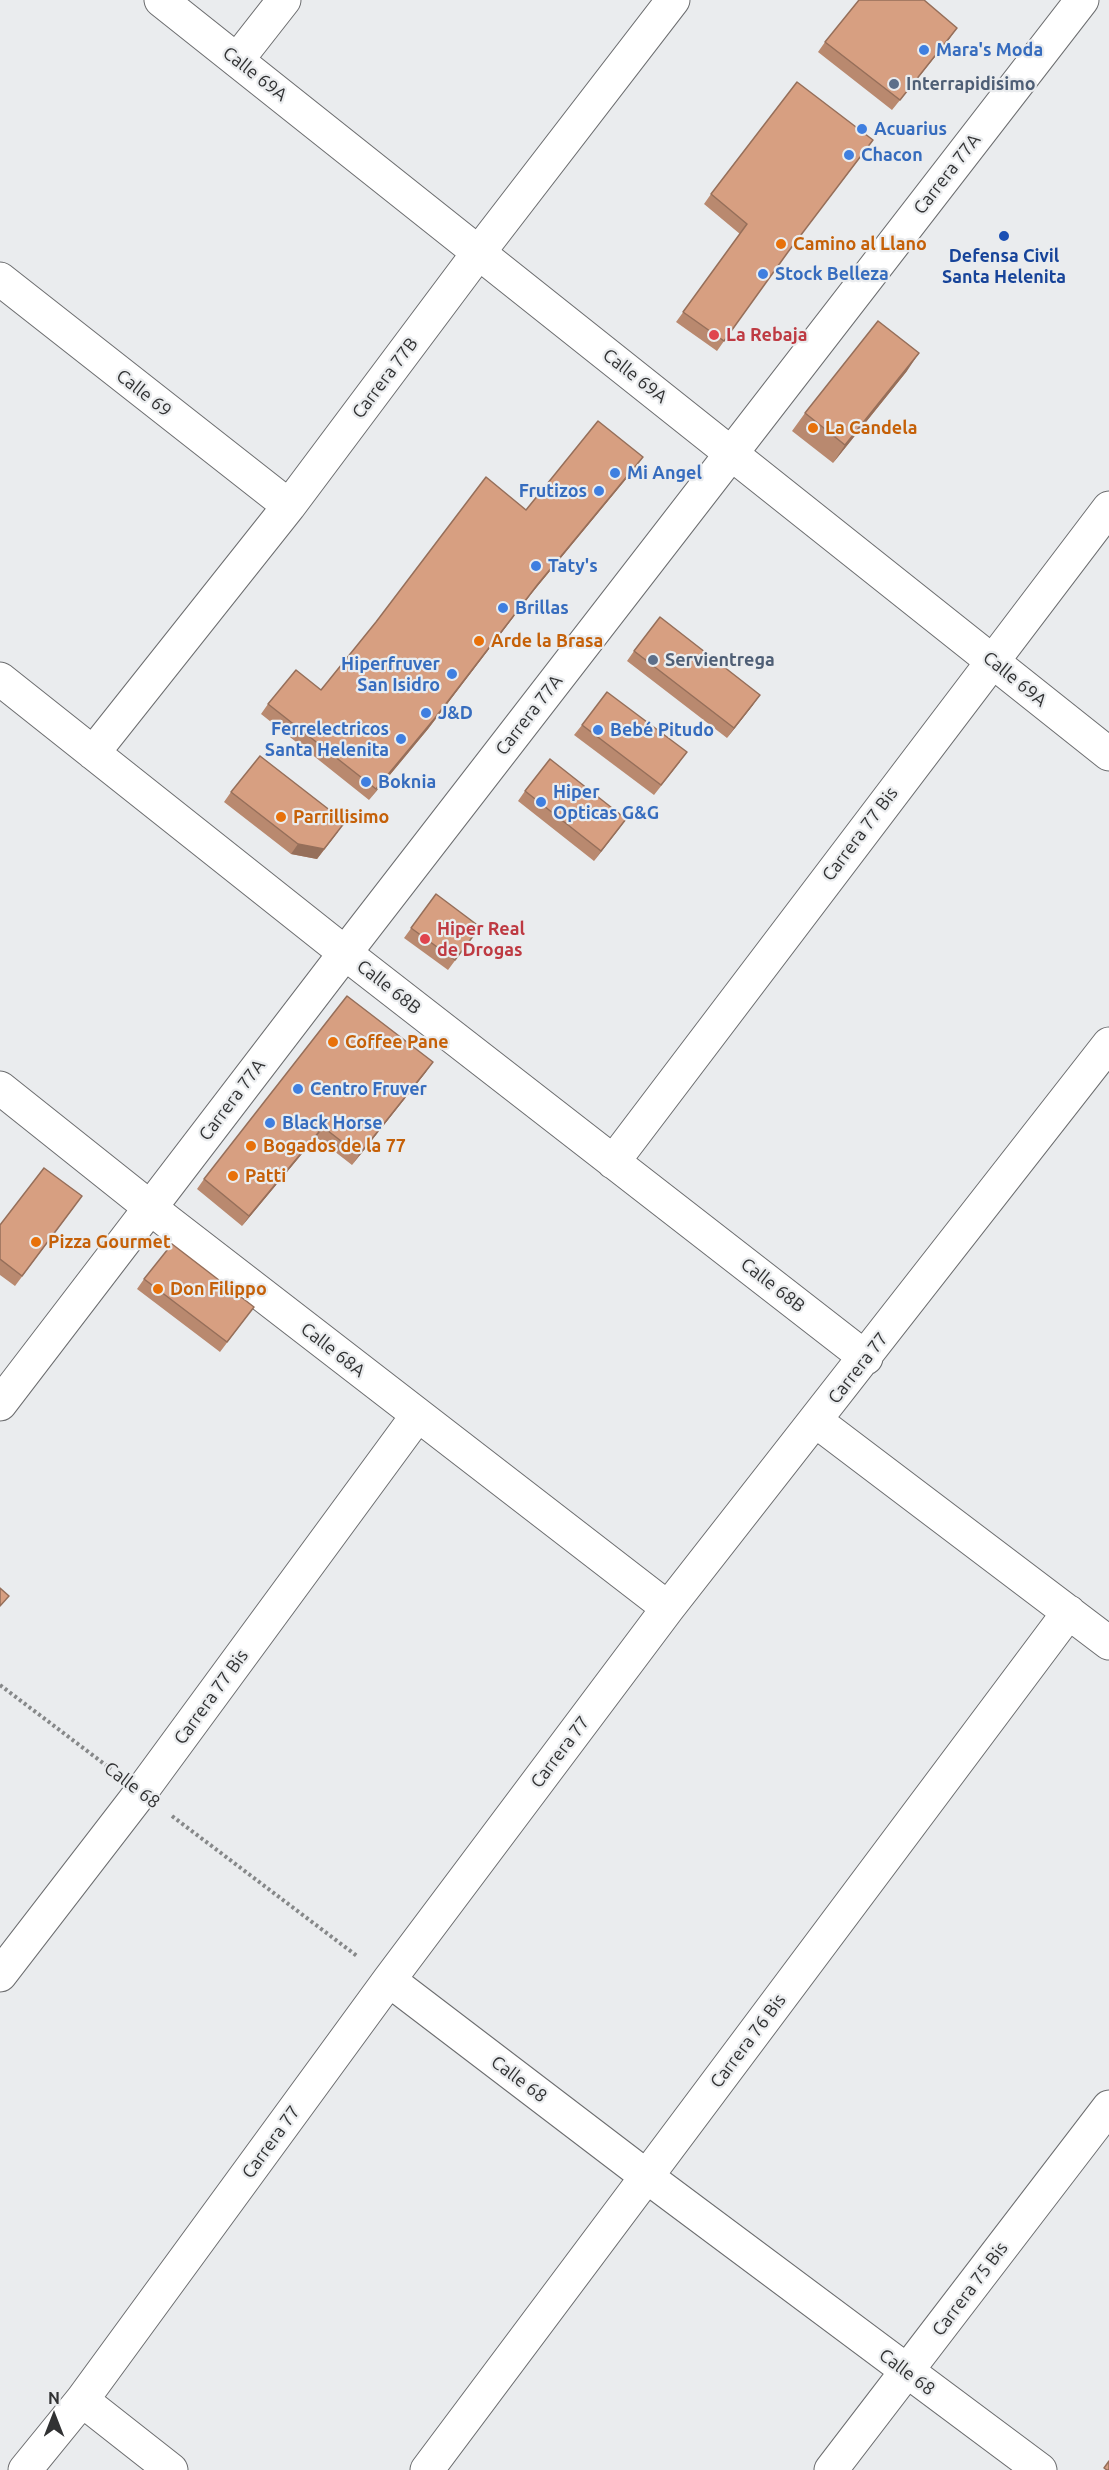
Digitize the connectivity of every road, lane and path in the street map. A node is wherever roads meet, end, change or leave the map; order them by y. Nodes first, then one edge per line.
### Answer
1 (161, 0) edge
2 (284, 0) edge
3 (673, 0) edge
4 (1082, 0) edge
5 (237, 60) junction
6 (479, 252) junction
7 (0, 279) edge
8 (732, 453) junction
9 (289, 507) junction
10 (1109, 507) edge
11 (992, 660) junction
12 (0, 679) edge
13 (93, 753) junction
14 (1109, 754) edge
15 (345, 953) junction
16 (1109, 1044) edge
17 (0, 1088) edge
18 (613, 1162) junction
19 (150, 1208) junction
20 (866, 1358) junction
21 (0, 1404) edge
22 (417, 1416) junction
23 (816, 1421) junction
24 (668, 1608) junction
25 (1069, 1612) junction
26 (1109, 1643) edge
27 (0, 1685) edge
28 (141, 1792) junction
29 (0, 1975) edge
30 (389, 1980) junction
31 (1109, 2108) edge
32 (646, 2176) junction
33 (907, 2372) junction
34 (82, 2400) junction
35 (0, 2463) edge
36 (8, 2470) edge
37 (25, 2470) edge
38 (171, 2470) edge
39 (427, 2470) edge
40 (831, 2470) edge
41 (1040, 2470) edge

1 - 5 street, Calle 69A
2 - 5 street
3 - 6 street, Carrera 77B
4 - 8 street, Carrera 77A
5 - 6 street, Calle 69A
6 - 8 street, Calle 69A
6 - 9 street, Carrera 77B
7 - 9 street, Calle 69
8 - 11 street, Calle 69A
8 - 15 street, Carrera 77A
9 - 13 street, Carrera 77B
10 - 11 street, Carrera 77 Bis
11 - 14 street, Calle 69A
11 - 18 street, Carrera 77 Bis
12 - 13 street, Calle 68B
13 - 15 street, Calle 68B
15 - 18 street, Calle 68B
15 - 19 street, Carrera 77A
16 - 20 street, Carrera 77
17 - 19 street, Calle 68A
18 - 20 street, Calle 68B
19 - 21 street, Carrera 77A
19 - 22 street, Calle 68A
20 - 23 street, Carrera 77
22 - 24 street, Calle 68A
22 - 28 street, Carrera 77 Bis
23 - 24 street, Carrera 77
23 - 25 street
24 - 30 street, Carrera 77
25 - 26 street
25 - 32 street, Carrera 76 Bis
27 - 28 path, Calle 68
28 - 29 street, Carrera 77 Bis
28 - 30 path, Calle 68
30 - 32 street, Calle 68
30 - 34 street, Carrera 77
31 - 33 street, Carrera 75 Bis
32 - 33 street, Calle 68
32 - 39 street, Carrera 76 Bis
33 - 40 street, Carrera 75 Bis
33 - 41 street, Calle 68
34 - 37 street, Carrera 77
34 - 38 street
35 - 36 street

